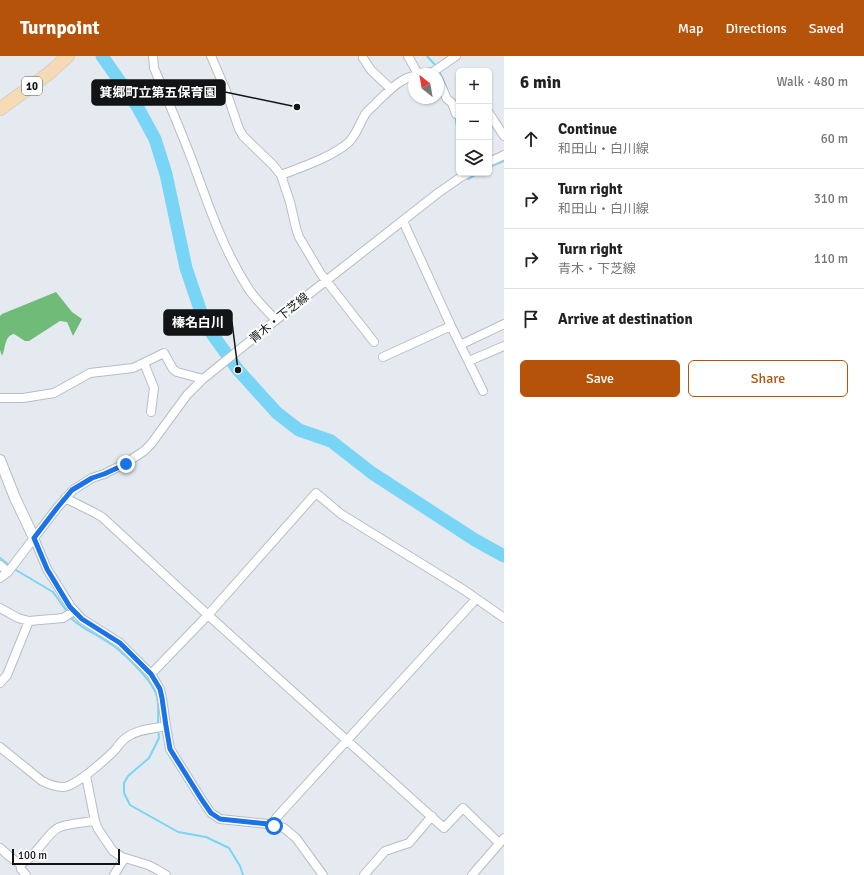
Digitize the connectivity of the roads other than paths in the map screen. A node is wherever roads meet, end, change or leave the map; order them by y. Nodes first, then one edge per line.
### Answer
1 (153, 56) edge
2 (211, 56) edge
3 (408, 56) edge
4 (456, 56) edge
5 (363, 58) dead end
6 (65, 59) edge
7 (415, 68) edge
8 (440, 68) edge
9 (408, 77) edge
10 (391, 89) junction
11 (444, 90) edge
12 (0, 109) edge
13 (456, 114) edge
14 (492, 118) edge
15 (504, 136) edge
16 (504, 155) edge
17 (492, 161) edge
18 (280, 175) junction
19 (464, 176) edge
20 (403, 221) junction
21 (326, 281) junction
22 (273, 322) junction
23 (504, 324) edge
24 (451, 326) junction
25 (374, 342) dead end
26 (460, 344) junction
27 (504, 346) edge
28 (383, 357) dead end
29 (469, 361) junction
30 (144, 363) junction
31 (203, 379) junction
32 (483, 391) dead end
33 (0, 398) edge
34 (151, 412) dead end
35 (0, 460) edge
36 (65, 498) junction
37 (34, 538) junction
38 (0, 566) edge
39 (8, 572) junction
40 (0, 578) edge
41 (476, 599) junction
42 (0, 608) edge
43 (73, 611) junction
44 (208, 615) junction
45 (504, 618) edge
46 (29, 620) junction
47 (151, 674) junction
48 (0, 683) edge
49 (161, 727) junction
50 (348, 740) junction
51 (0, 747) edge
52 (86, 776) junction
53 (432, 816) junction
54 (95, 821) junction
55 (274, 826) junction
56 (503, 840) edge
57 (0, 848) edge
58 (124, 859) junction
59 (20, 863) junction
60 (26, 875) edge
61 (114, 875) edge
62 (166, 875) edge
63 (323, 875) edge
64 (364, 875) edge
65 (472, 875) edge

1 - 22 street
2 - 18 street
3 - 7 street
4 - 8 street
5 - 10 street
6 - 12 main road, 10
9 - 10 street
10 - 18 street
11 - 13 street
14 - 15 street
16 - 17 street
18 - 21 street
19 - 20 street, 青木・下芝線
20 - 21 street, 青木・下芝線
20 - 24 street
21 - 22 street, 青木・下芝線
21 - 25 street
22 - 31 street, 青木・下芝線
23 - 26 street
24 - 26 street
24 - 28 street
26 - 29 street
27 - 29 street
29 - 32 street
30 - 31 street
30 - 33 street
30 - 34 street
31 - 36 street, 青木・下芝線
35 - 37 street
36 - 37 street, 青木・下芝線
36 - 44 street
37 - 39 street, 青木・下芝線
37 - 43 street
38 - 39 street
39 - 40 street, 青木・下芝線
41 - 44 street
41 - 45 street
41 - 50 street
42 - 46 street
43 - 46 street
43 - 47 street
44 - 47 street
44 - 50 street
46 - 48 street
47 - 49 street
49 - 52 street
49 - 55 street
50 - 53 street
50 - 55 street
51 - 52 street
52 - 54 street
53 - 56 street
53 - 64 street
54 - 58 street
54 - 59 street
55 - 63 street
56 - 65 street
57 - 59 street
58 - 61 street
58 - 62 street
59 - 60 street

